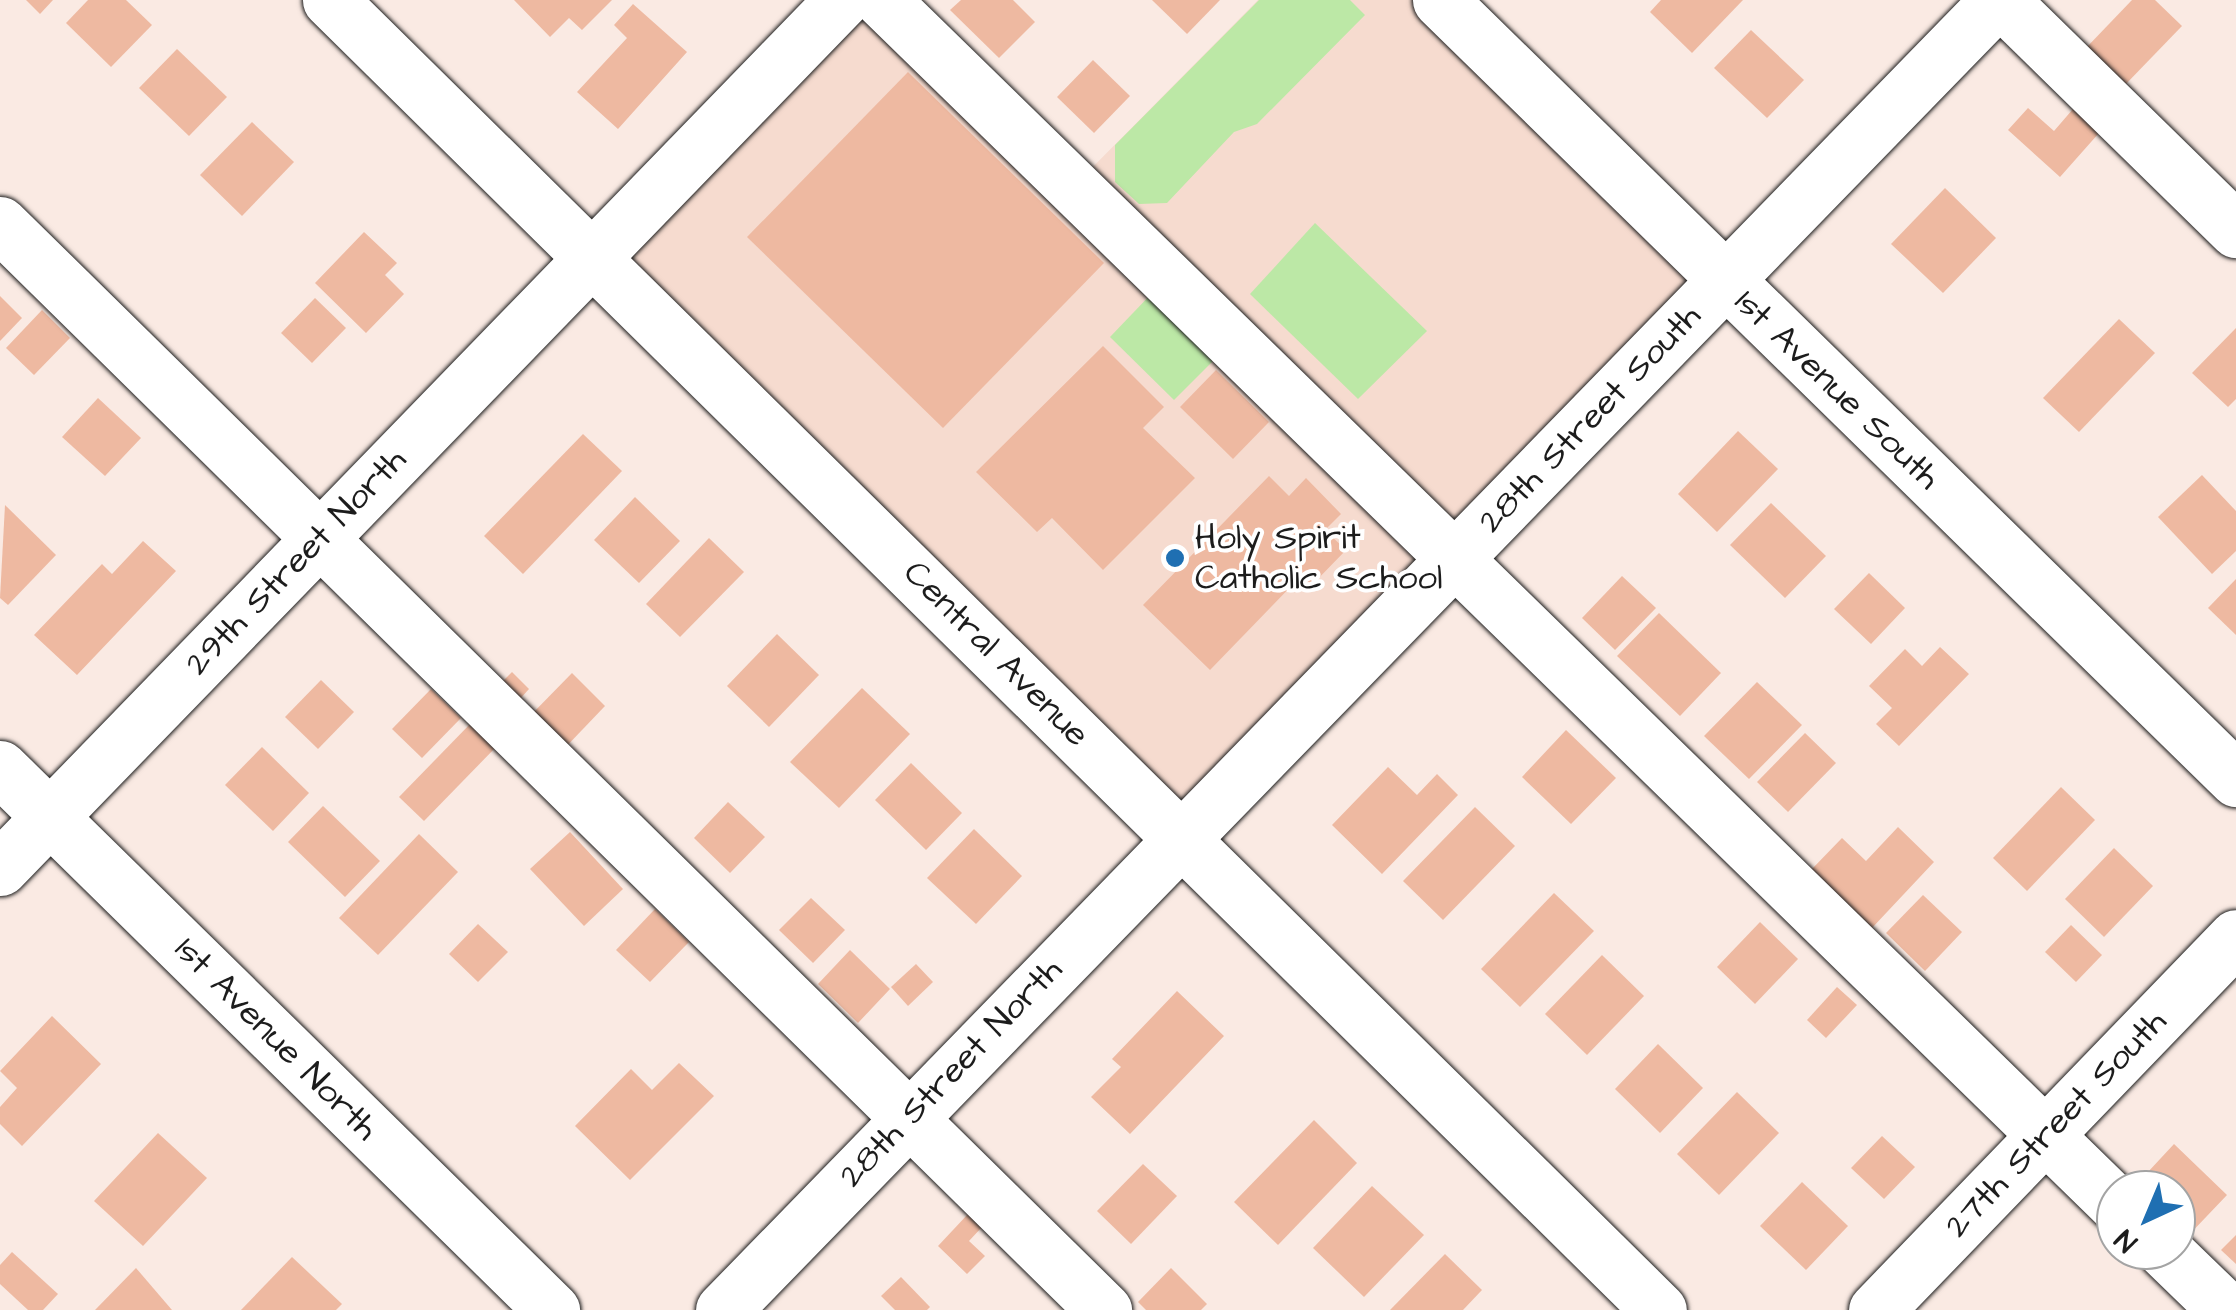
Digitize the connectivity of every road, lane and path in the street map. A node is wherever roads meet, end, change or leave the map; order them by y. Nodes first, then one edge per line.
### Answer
1 (330, 0) edge
2 (842, 0) edge
3 (882, 0) edge
4 (1440, 0) edge
5 (1999, 0) edge
6 (0, 224) edge
7 (2236, 230) edge
8 (591, 254) junction
9 (1725, 282) junction
10 (319, 538) junction
11 (1456, 556) junction
12 (0, 768) edge
13 (2236, 779) edge
14 (50, 817) junction
15 (1179, 835) junction
16 (0, 868) edge
17 (2236, 937) edge
18 (910, 1117) junction
19 (2045, 1135) junction
20 (2096, 1185) edge
21 (2185, 1270) edge
22 (552, 1310) edge
23 (723, 1310) edge
24 (1104, 1310) edge
25 (1659, 1310) edge
26 (1876, 1310) edge
27 (2226, 1310) edge

1 - 8 street, Central Avenue
2 - 8 street, 29th Street North
3 - 11 street
4 - 9 street, 1st Avenue South
5 - 7 street
5 - 9 street, 28th Street South
6 - 10 street
8 - 10 street, 29th Street North
8 - 15 street, Central Avenue
9 - 11 street, 28th Street South
9 - 13 street, 1st Avenue South
10 - 14 street, 29th Street North
10 - 18 street
11 - 15 street, 28th Street South
11 - 19 street
12 - 14 street, 1st Avenue North
14 - 16 street, 29th Street North
14 - 22 street, 1st Avenue North
15 - 18 street, 28th Street North
15 - 25 street, Central Avenue
17 - 19 street, 27th Street South
18 - 23 street, 28th Street North
18 - 24 street
19 - 20 street
19 - 26 street, 27th Street South
21 - 27 street

